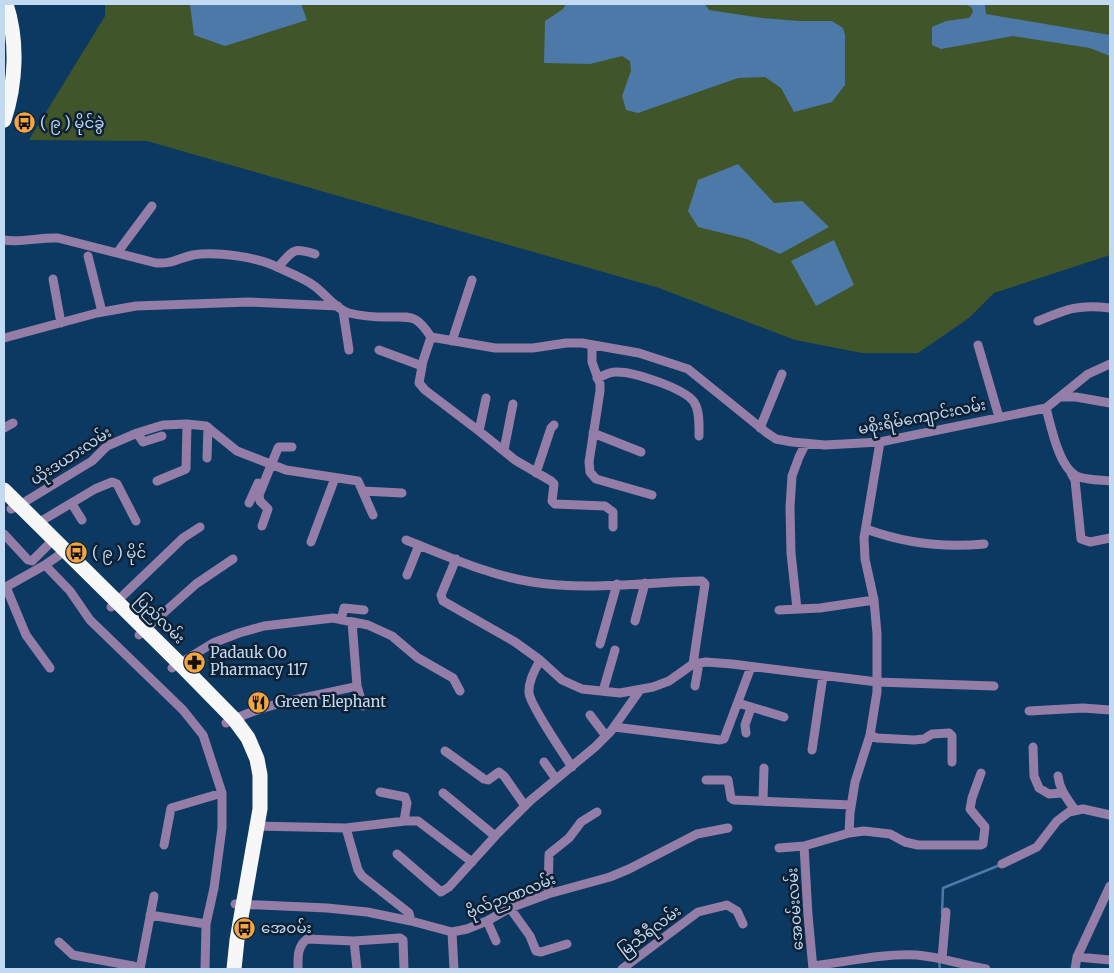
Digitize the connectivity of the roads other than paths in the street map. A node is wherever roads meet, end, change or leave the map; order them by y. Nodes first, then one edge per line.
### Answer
1 (6, 4) edge
2 (4, 120) edge
3 (152, 206) dead end
4 (4, 240) edge
5 (117, 253) junction
6 (315, 254) dead end
7 (88, 256) dead end
8 (278, 267) junction
9 (53, 279) dead end
10 (472, 280) dead end
11 (341, 308) junction
12 (1110, 308) edge
13 (102, 312) junction
14 (1038, 321) dead end
15 (61, 323) junction
16 (431, 337) junction
17 (4, 338) edge
18 (452, 341) junction
19 (978, 344) dead end
20 (592, 345) junction
21 (349, 350) dead end
22 (379, 350) dead end
23 (1110, 364) edge
24 (422, 366) junction
25 (782, 374) dead end
26 (597, 378) junction
27 (1060, 397) junction
28 (486, 398) dead end
29 (1110, 403) edge
30 (513, 404) dead end
31 (1046, 408) junction
32 (999, 417) junction
33 (13, 423) dead end
34 (187, 424) junction
35 (554, 425) dead end
36 (208, 427) junction
37 (4, 428) edge
38 (760, 428) junction
39 (480, 430) junction
40 (137, 433) junction
41 (593, 433) junction
42 (162, 436) dead end
43 (699, 436) dead end
44 (880, 442) junction
45 (806, 443) junction
46 (292, 447) dead end
47 (504, 450) junction
48 (641, 452) dead end
49 (207, 458) dead end
50 (268, 463) junction
51 (1068, 468) junction
52 (536, 473) junction
53 (335, 478) junction
54 (157, 480) dead end
55 (1110, 480) edge
56 (4, 490) edge
57 (363, 491) junction
58 (402, 493) dead end
59 (652, 495) dead end
60 (72, 504) junction
61 (249, 504) dead end
62 (11, 505) edge
63 (373, 515) dead end
64 (82, 520) dead end
65 (136, 521) dead end
66 (38, 524) junction
67 (262, 526) dead end
68 (200, 527) dead end
69 (613, 527) dead end
70 (866, 529) junction
71 (4, 534) edge
72 (1110, 538) edge
73 (406, 540) dead end
74 (311, 542) dead end
75 (984, 544) dead end
76 (419, 545) junction
77 (57, 551) junction
78 (233, 559) dead end
79 (456, 559) junction
80 (45, 565) junction
81 (407, 575) dead end
82 (645, 583) junction
83 (617, 584) junction
84 (5, 587) edge
85 (874, 600) junction
86 (114, 604) junction
87 (797, 609) junction
88 (364, 610) dead end
89 (779, 610) dead end
90 (341, 620) junction
91 (635, 620) dead end
92 (352, 622) junction
93 (142, 632) junction
94 (600, 644) dead end
95 (615, 650) dead end
96 (540, 660) junction
97 (696, 664) junction
98 (176, 666) junction
99 (751, 667) junction
100 (50, 668) dead end
101 (824, 676) junction
102 (877, 682) junction
103 (357, 686) junction
104 (695, 686) dead end
105 (994, 686) dead end
106 (640, 690) junction
107 (460, 691) dead end
108 (602, 692) junction
109 (738, 703) junction
110 (362, 706) dead end
111 (751, 708) junction
112 (1110, 710) edge
113 (1029, 711) dead end
114 (590, 715) dead end
115 (784, 717) dead end
116 (230, 721) junction
117 (614, 727) junction
118 (746, 733) dead end
119 (870, 734) junction
120 (606, 736) junction
121 (1034, 747) dead end
122 (812, 750) dead end
123 (445, 751) dead end
124 (544, 762) dead end
125 (952, 762) dead end
126 (572, 767) junction
127 (764, 768) dead end
128 (981, 772) dead end
129 (1058, 776) dead end
130 (556, 780) junction
131 (706, 780) dead end
132 (380, 792) dead end
133 (222, 793) junction
134 (443, 793) dead end
135 (1062, 794) junction
136 (763, 800) junction
137 (851, 805) junction
138 (525, 806) junction
139 (1075, 810) junction
140 (597, 812) dead end
141 (1110, 815) edge
142 (404, 821) junction
143 (254, 826) junction
144 (346, 828) junction
145 (728, 828) dead end
146 (849, 833) junction
147 (496, 836) junction
148 (164, 845) dead end
149 (804, 846) junction
150 (779, 848) dead end
151 (397, 854) dead end
152 (472, 862) junction
153 (1002, 864) dead end
154 (1110, 886) edge
155 (548, 894) junction
156 (154, 896) dead end
157 (239, 904) junction
158 (510, 908) junction
159 (946, 912) dead end
160 (150, 915) junction
161 (411, 921) junction
162 (487, 921) junction
163 (206, 924) junction
164 (743, 924) dead end
165 (452, 932) junction
166 (354, 941) junction
167 (496, 941) dead end
168 (59, 942) dead end
169 (567, 944) dead end
170 (1077, 957) junction
171 (939, 959) junction
172 (1110, 960) edge
173 (813, 968) edge
174 (140, 969) edge
175 (206, 969) edge
176 (226, 969) edge
177 (234, 969) edge
178 (298, 969) edge
179 (357, 969) edge
180 (404, 969) edge
181 (454, 969) edge
182 (622, 969) edge
183 (986, 969) edge
184 (1075, 969) edge

1 - 2 highway
3 - 5 street
4 - 5 street
5 - 8 street
6 - 8 street
7 - 13 street
8 - 11 street
9 - 15 street
10 - 18 street
11 - 13 street
11 - 16 street
11 - 21 street
12 - 14 street
13 - 15 street
15 - 17 street
16 - 18 street, မစိုးရိမ်ကျောင်းလမ်း
16 - 24 street
18 - 20 street, မစိုးရိမ်ကျောင်းလမ်း
19 - 32 street
20 - 26 street
20 - 38 street, မစိုးရိမ်ကျောင်းလမ်း
22 - 24 street
23 - 27 street, မစိုးရိမ်ကျောင်းလမ်း
24 - 39 street
25 - 38 street
26 - 41 street
26 - 43 street
27 - 29 street
27 - 31 street, မစိုးရိမ်ကျောင်းလမ်း
28 - 39 street
30 - 47 street
31 - 32 street, မစိုးရိမ်ကျောင်းလမ်း
31 - 51 street
32 - 44 street, မစိုးရိမ်ကျောင်းလမ်း
33 - 37 street
34 - 36 street, ယိုးဒယားလမ်း
34 - 40 street, ယိုးဒယားလမ်း
34 - 54 street
35 - 52 street
36 - 49 street
36 - 50 street
38 - 45 street, မစိုးရိမ်ကျောင်းလမ်း
39 - 47 street
40 - 42 street
40 - 62 street, ယိုးဒယားလမ်း
41 - 48 street
41 - 59 street
44 - 45 street, မစိုးရိမ်ကျောင်းလမ်း
44 - 70 street
45 - 87 street
46 - 50 street
47 - 52 street
50 - 53 street
50 - 61 street
50 - 67 street
51 - 55 street
51 - 72 street
52 - 69 street
53 - 57 street
53 - 74 street
56 - 62 highway, ပြည်လမ်း
57 - 58 street
57 - 63 street
60 - 64 street
60 - 65 street
60 - 66 street
62 - 66 highway, ပြည်လမ်း
62 - 77 highway, ပြည်လမ်း
66 - 77 highway, ပြည်လမ်း
68 - 86 street
70 - 75 street
70 - 85 street
71 - 77 street
73 - 76 street
76 - 79 street
76 - 81 street
77 - 80 street
77 - 86 highway, ပြည်လမ်း
78 - 93 street
79 - 83 street
79 - 96 street
80 - 84 street
80 - 133 street
82 - 83 street
82 - 91 street
82 - 97 street
83 - 94 street
84 - 100 street
85 - 87 street
85 - 102 street
86 - 93 highway, ပြည်လမ်း
87 - 89 street
88 - 90 street
90 - 92 street
90 - 98 street
92 - 103 street
92 - 107 street
93 - 98 highway, ပြည်လမ်း
95 - 108 street
96 - 108 street
96 - 126 street
97 - 99 street
97 - 104 street
97 - 106 street
98 - 116 highway, ပြည်လမ်း
99 - 101 street
99 - 109 street
101 - 102 street
101 - 122 street
102 - 105 street
102 - 119 street
103 - 110 street
103 - 116 street
106 - 108 street
106 - 117 street
109 - 111 street
109 - 117 street
111 - 115 street
111 - 118 street
112 - 113 street
114 - 120 street
116 - 143 highway, ပြည်လမ်း
117 - 120 street
119 - 125 street
119 - 137 street
120 - 126 street
121 - 135 street
123 - 138 street
124 - 130 street
126 - 130 street
127 - 136 street
128 - 146 street
129 - 135 street
130 - 138 street
131 - 136 street
132 - 142 street
133 - 148 street
133 - 163 street
134 - 147 street
135 - 139 street
136 - 137 street
137 - 146 street
138 - 147 street
139 - 141 street
139 - 153 street
140 - 155 street
142 - 144 street
142 - 152 street
143 - 144 street
143 - 157 highway, ပြည်လမ်း
144 - 161 street
145 - 155 street, ဗိုလ်ဉာဏလမ်း
146 - 149 street
147 - 152 street
149 - 150 street
149 - 173 street, အေဝမ်းလမ်း
151 - 152 street
154 - 170 street
155 - 158 street, ဗိုလ်ဉာဏလမ်း
156 - 160 street
157 - 161 street, ဗိုလ်ဉာဏလမ်း
157 - 176 highway, ပြည်လမ်း
157 - 177 highway, ပြည်လမ်း
158 - 162 street, ဗိုလ်ဉာဏလမ်း
158 - 169 street
159 - 171 street
160 - 163 street
160 - 174 street
161 - 165 street, ဗိုလ်ဉာဏလမ်း
162 - 165 street, ဗိုလ်ဉာဏလမ်း
162 - 167 street
163 - 175 street
164 - 182 street, မြသီရီလမ်း
165 - 181 street
166 - 178 street
166 - 179 street
166 - 180 street
168 - 174 street
170 - 172 street
170 - 184 street
171 - 173 street
171 - 183 street

